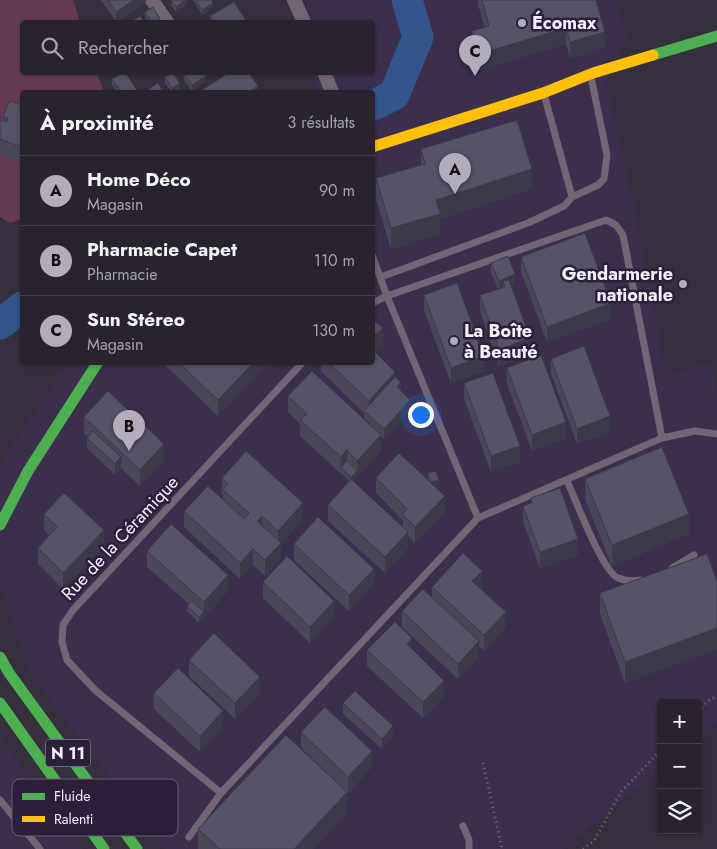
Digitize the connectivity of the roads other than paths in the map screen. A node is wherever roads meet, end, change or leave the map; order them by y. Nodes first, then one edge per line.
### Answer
1 (152, 0) edge
2 (294, 0) edge
3 (167, 20) edge
4 (303, 20) edge
5 (717, 36) edge
6 (590, 74) junction
7 (325, 75) edge
8 (331, 90) edge
9 (543, 92) junction
10 (375, 146) edge
11 (572, 197) junction
12 (375, 262) edge
13 (381, 277) junction
14 (386, 296) junction
15 (375, 302) edge
16 (96, 365) edge
17 (300, 365) edge
18 (717, 434) edge
19 (662, 438) junction
20 (28, 471) junction
21 (567, 481) junction
22 (0, 502) edge
23 (478, 518) junction
24 (0, 525) edge
25 (694, 555) dead end
26 (662, 574) edge
27 (647, 580) edge
28 (0, 657) edge
29 (0, 703) edge
30 (54, 779) edge
31 (86, 779) edge
32 (221, 794) junction
33 (0, 800) edge
34 (12, 815) edge
35 (463, 826) dead end
36 (29, 836) edge
37 (95, 836) edge
38 (128, 836) edge
39 (189, 836) dead end
40 (40, 849) edge
41 (104, 849) edge
42 (137, 849) edge
43 (469, 849) edge

1 - 3 street
2 - 4 street
5 - 6 main road
6 - 9 main road
6 - 11 lane
7 - 8 street
9 - 10 main road
9 - 11 lane
11 - 13 lane
12 - 13 lane
13 - 14 lane
14 - 15 lane
14 - 19 lane
14 - 23 lane
16 - 20 main road
17 - 32 lane, Rue de la Céramique
18 - 19 lane
19 - 21 lane
20 - 22 main road
20 - 24 main road
21 - 23 lane
21 - 27 lane
23 - 32 lane
25 - 26 lane
28 - 31 main road, N 11
29 - 30 main road, N 11
32 - 39 lane
33 - 34 lane
35 - 43 lane
36 - 40 lane
37 - 41 main road, N 11
38 - 42 main road, N 11

